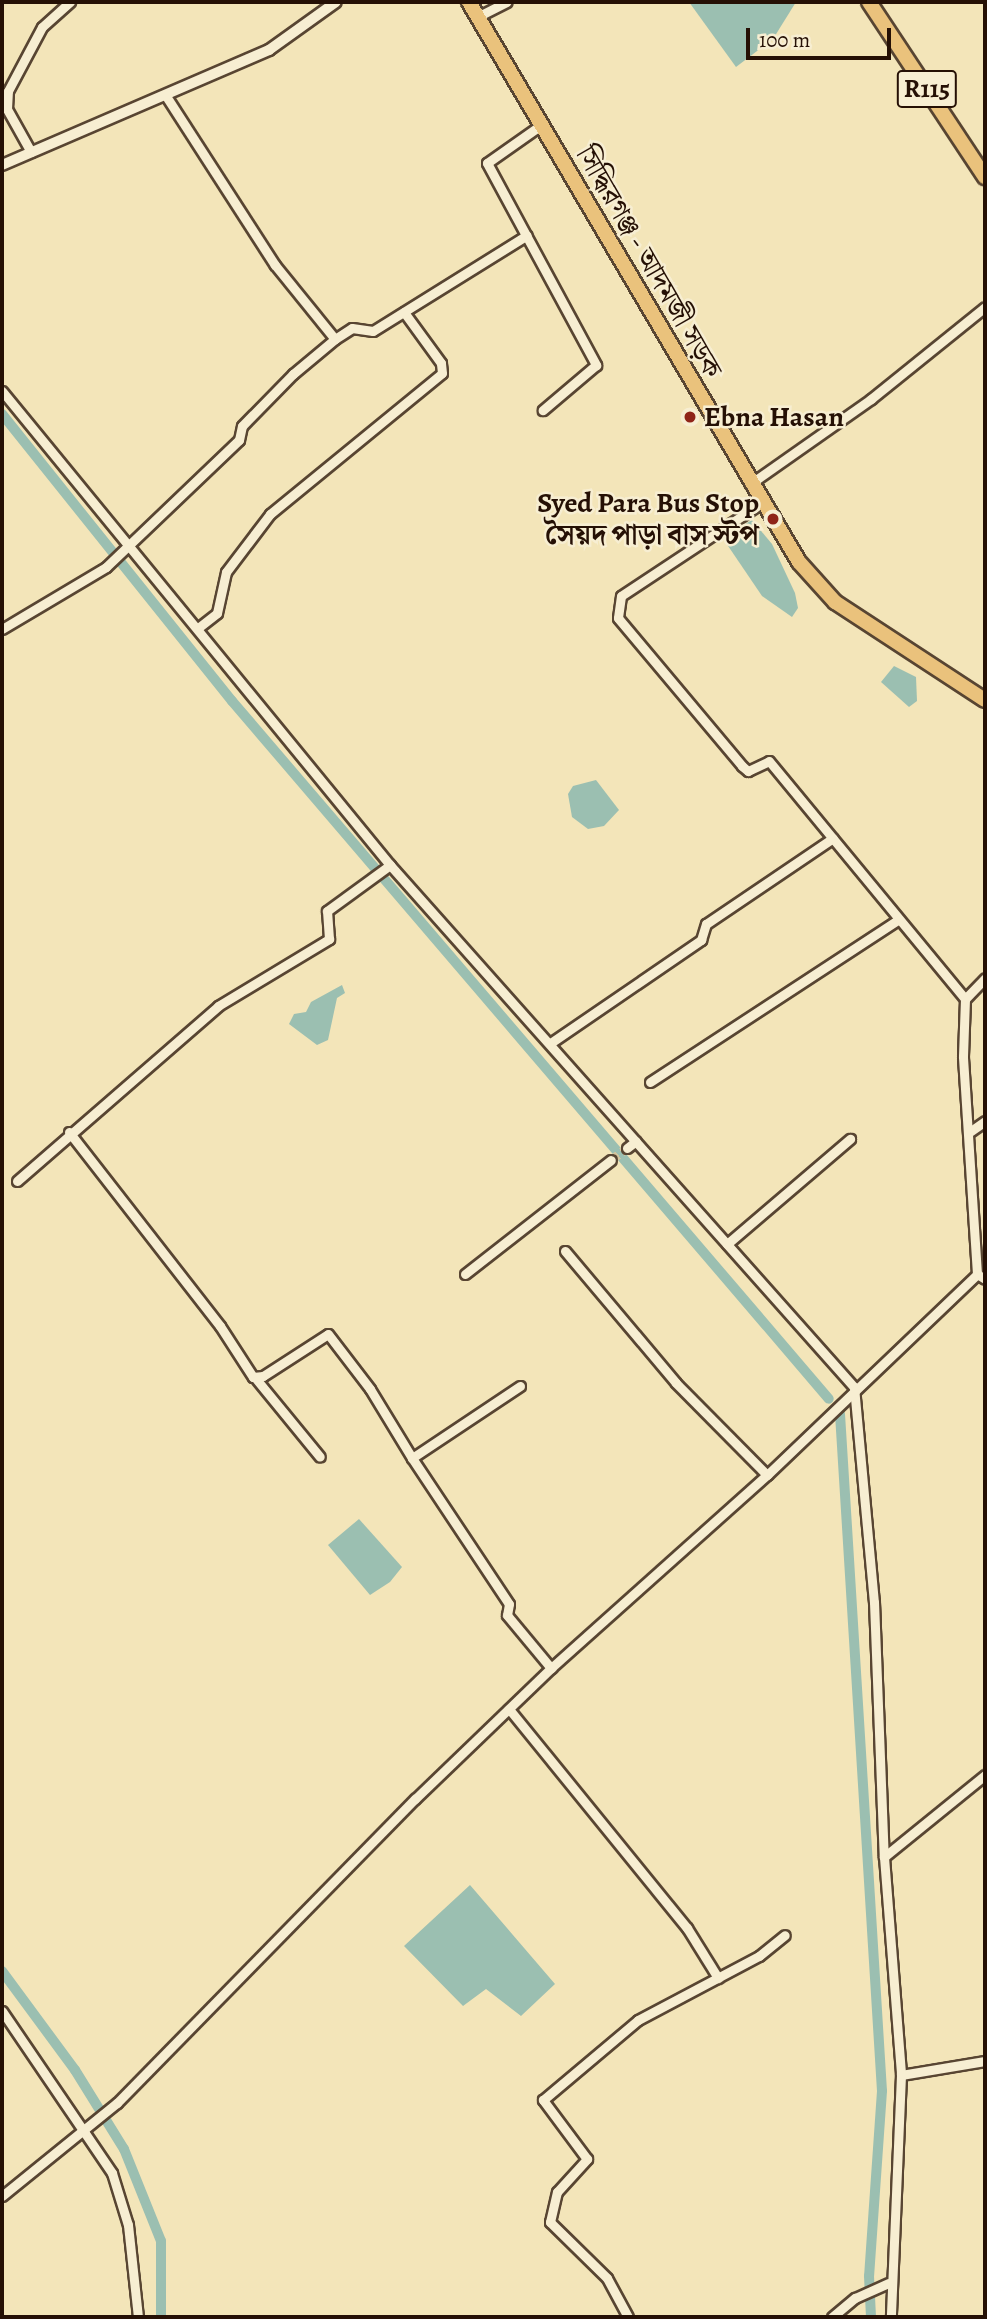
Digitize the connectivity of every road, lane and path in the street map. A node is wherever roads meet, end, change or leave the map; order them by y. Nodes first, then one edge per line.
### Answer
1 (70, 2) edge
2 (336, 2) edge
3 (469, 2) edge
4 (507, 2) edge
5 (869, 2) edge
6 (479, 16) junction
7 (166, 96) junction
8 (541, 125) junction
9 (31, 152) junction
10 (2, 165) edge
11 (985, 177) edge
12 (527, 235) junction
13 (985, 307) edge
14 (404, 312) junction
15 (335, 338) junction
16 (2, 391) edge
17 (543, 410) dead end
18 (750, 484) junction
19 (763, 502) junction
20 (124, 551) junction
21 (198, 628) junction
22 (2, 629) edge
23 (985, 700) edge
24 (833, 838) junction
25 (387, 868) junction
26 (898, 920) junction
27 (985, 978) edge
28 (965, 999) junction
29 (552, 1042) junction
30 (650, 1082) dead end
31 (985, 1121) edge
32 (69, 1132) junction
33 (968, 1133) junction
34 (850, 1139) dead end
35 (636, 1141) junction
36 (627, 1148) tunnel mouth
37 (611, 1160) tunnel mouth
38 (17, 1181) dead end
39 (727, 1244) junction
40 (565, 1251) dead end
41 (465, 1274) dead end
42 (981, 1277) edge
43 (257, 1380) junction
44 (520, 1386) dead end
45 (854, 1387) junction
46 (320, 1457) dead end
47 (412, 1458) junction
48 (767, 1475) junction
49 (551, 1668) junction
50 (509, 1709) junction
51 (985, 1775) edge
52 (884, 1857) junction
53 (785, 1935) dead end
54 (718, 1978) junction
55 (2, 2011) edge
56 (984, 2065) edge
57 (901, 2075) junction
58 (88, 2127) junction
59 (2, 2196) edge
60 (889, 2283) junction
61 (138, 2317) edge
62 (628, 2317) edge
63 (832, 2317) edge
64 (891, 2317) edge

1 - 9 street
2 - 7 street
3 - 6 main road, সিদ্ধিরগঞ্জ - আদমজী সড়ক
4 - 6 street
5 - 11 main road, R115
6 - 8 main road, সিদ্ধিরগঞ্জ - আদমজী সড়ক
7 - 9 street
7 - 15 street
8 - 12 street
8 - 18 main road, সিদ্ধিরগঞ্জ - আদমজী সড়ক
9 - 10 street
12 - 14 street
12 - 17 street
13 - 18 street
14 - 15 street
14 - 21 street
15 - 20 street
16 - 20 street
18 - 19 main road, সিদ্ধিরগঞ্জ - আদমজী সড়ক
19 - 23 main road, সিদ্ধিরগঞ্জ - আদমজী সড়ক
19 - 24 street
20 - 21 street
20 - 22 street
21 - 25 street
24 - 26 street
24 - 29 street
25 - 29 street
25 - 32 street
26 - 28 street
26 - 30 street
27 - 28 street
28 - 33 street
29 - 35 street
31 - 33 street
32 - 38 street
32 - 43 street
33 - 42 street
34 - 39 street
35 - 36 street
35 - 39 street
37 - 41 street
39 - 45 street
40 - 48 street
42 - 45 street
43 - 46 street
43 - 47 street
44 - 47 street
45 - 48 street
45 - 52 street
47 - 49 street
48 - 49 street
49 - 50 street
50 - 54 street
50 - 58 street
51 - 52 street
52 - 57 street
53 - 54 street
54 - 62 street
55 - 58 street
56 - 57 street
57 - 60 street
58 - 59 street
58 - 61 street
60 - 63 street
60 - 64 street

